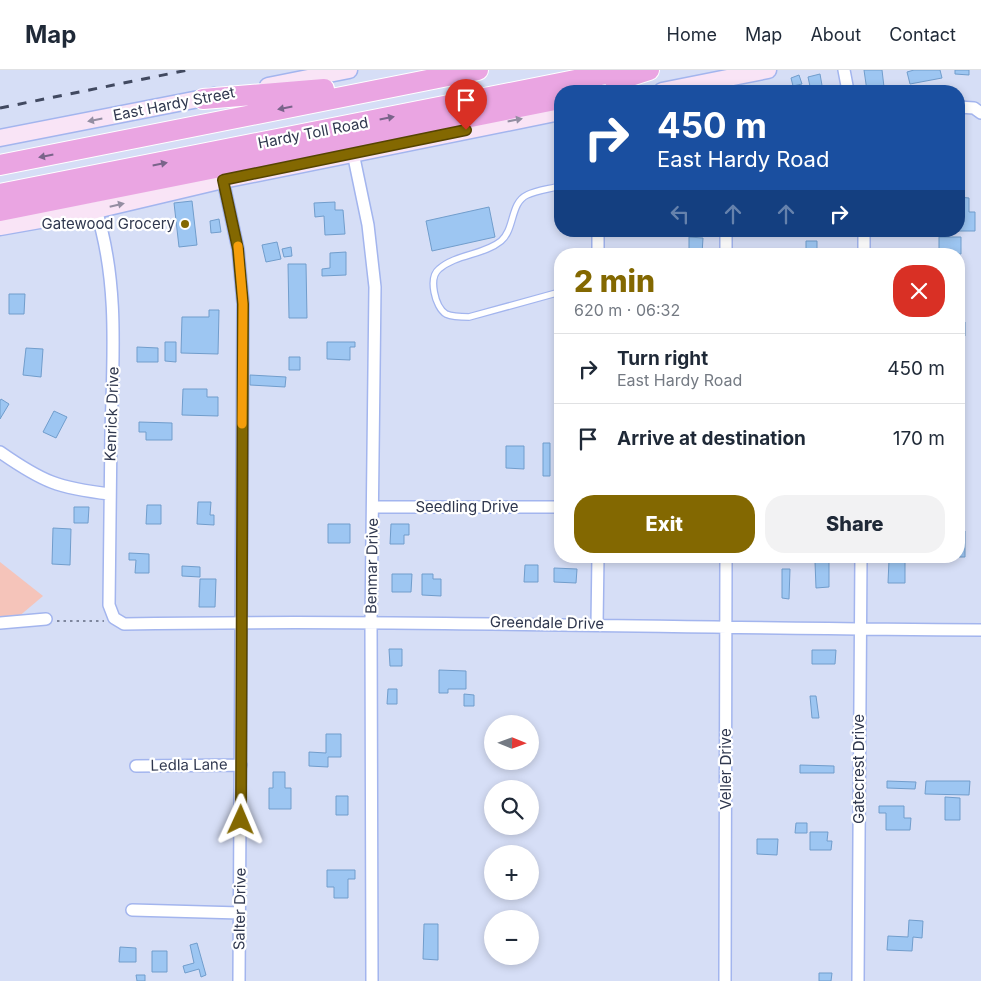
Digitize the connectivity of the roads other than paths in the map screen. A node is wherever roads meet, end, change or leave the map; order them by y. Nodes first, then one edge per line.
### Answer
1 (349, 70) edge
2 (478, 70) edge
3 (626, 70) edge
4 (649, 70) edge
5 (768, 70) edge
6 (844, 70) edge
7 (419, 82) junction
8 (603, 85) edge
9 (692, 85) edge
10 (847, 85) edge
11 (203, 99) junction
12 (554, 100) edge
13 (965, 108) edge
14 (979, 109) edge
15 (554, 113) edge
16 (0, 138) edge
17 (353, 153) junction
18 (0, 165) edge
19 (95, 177) junction
20 (223, 180) junction
21 (554, 188) edge
22 (0, 194) edge
23 (0, 209) edge
24 (96, 210) junction
25 (0, 227) edge
26 (554, 294) edge
27 (0, 452) edge
28 (110, 494) junction
29 (374, 506) junction
30 (554, 507) edge
31 (598, 563) edge
32 (726, 563) edge
33 (861, 563) edge
34 (114, 618) joint
35 (46, 619) road end
36 (240, 622) junction
37 (371, 622) junction
38 (0, 623) edge
39 (596, 624) junction
40 (726, 628) junction
41 (860, 630) junction
42 (981, 630) edge
43 (241, 764) junction
44 (136, 766) dead end
45 (132, 910) dead end
46 (240, 912) junction
47 (239, 981) edge
48 (372, 981) edge
49 (725, 981) edge
50 (858, 981) edge

1 - 11 main road, East Hardy Street
2 - 7 highway, Hardy Toll Road
19 -> 3 highway, Hardy Toll Road
4 - 8 highway
5 - 9 main road
6 - 10 street
7 - 11 highway
7 -> 18 highway, Hardy Toll Road
11 -> 16 main road, East Hardy Street
12 - 23 highway
13 - 14 street
17 -> 15 main road
17 - 20 main road
17 - 29 street, Benmar Drive
19 - 22 highway, Hardy Toll Road
19 - 23 highway
24 -> 20 main road
20 - 36 street, Salter Drive
21 - 26 lane
24 - 25 main road
24 - 28 street, Kenrick Drive
27 - 28 street
28 - 34 street, Kenrick Drive
29 - 30 street, Seedling Drive
29 - 37 street, Benmar Drive
31 - 39 street
32 - 40 street, Veller Drive
33 - 41 street, Gatecrest Drive
34 - 36 street, Greendale Drive
35 - 38 street
36 - 37 street, Greendale Drive
36 - 43 street, Salter Drive
37 - 39 street, Greendale Drive
37 - 48 street, Benmar Drive
39 - 40 street, Greendale Drive
40 - 41 street, Greendale Drive
40 - 49 street, Veller Drive
41 - 42 street, Greendale Drive
41 - 50 street, Gatecrest Drive
43 - 44 street, Ledla Lane
43 - 46 street, Salter Drive
45 - 46 street
46 - 47 street, Salter Drive

